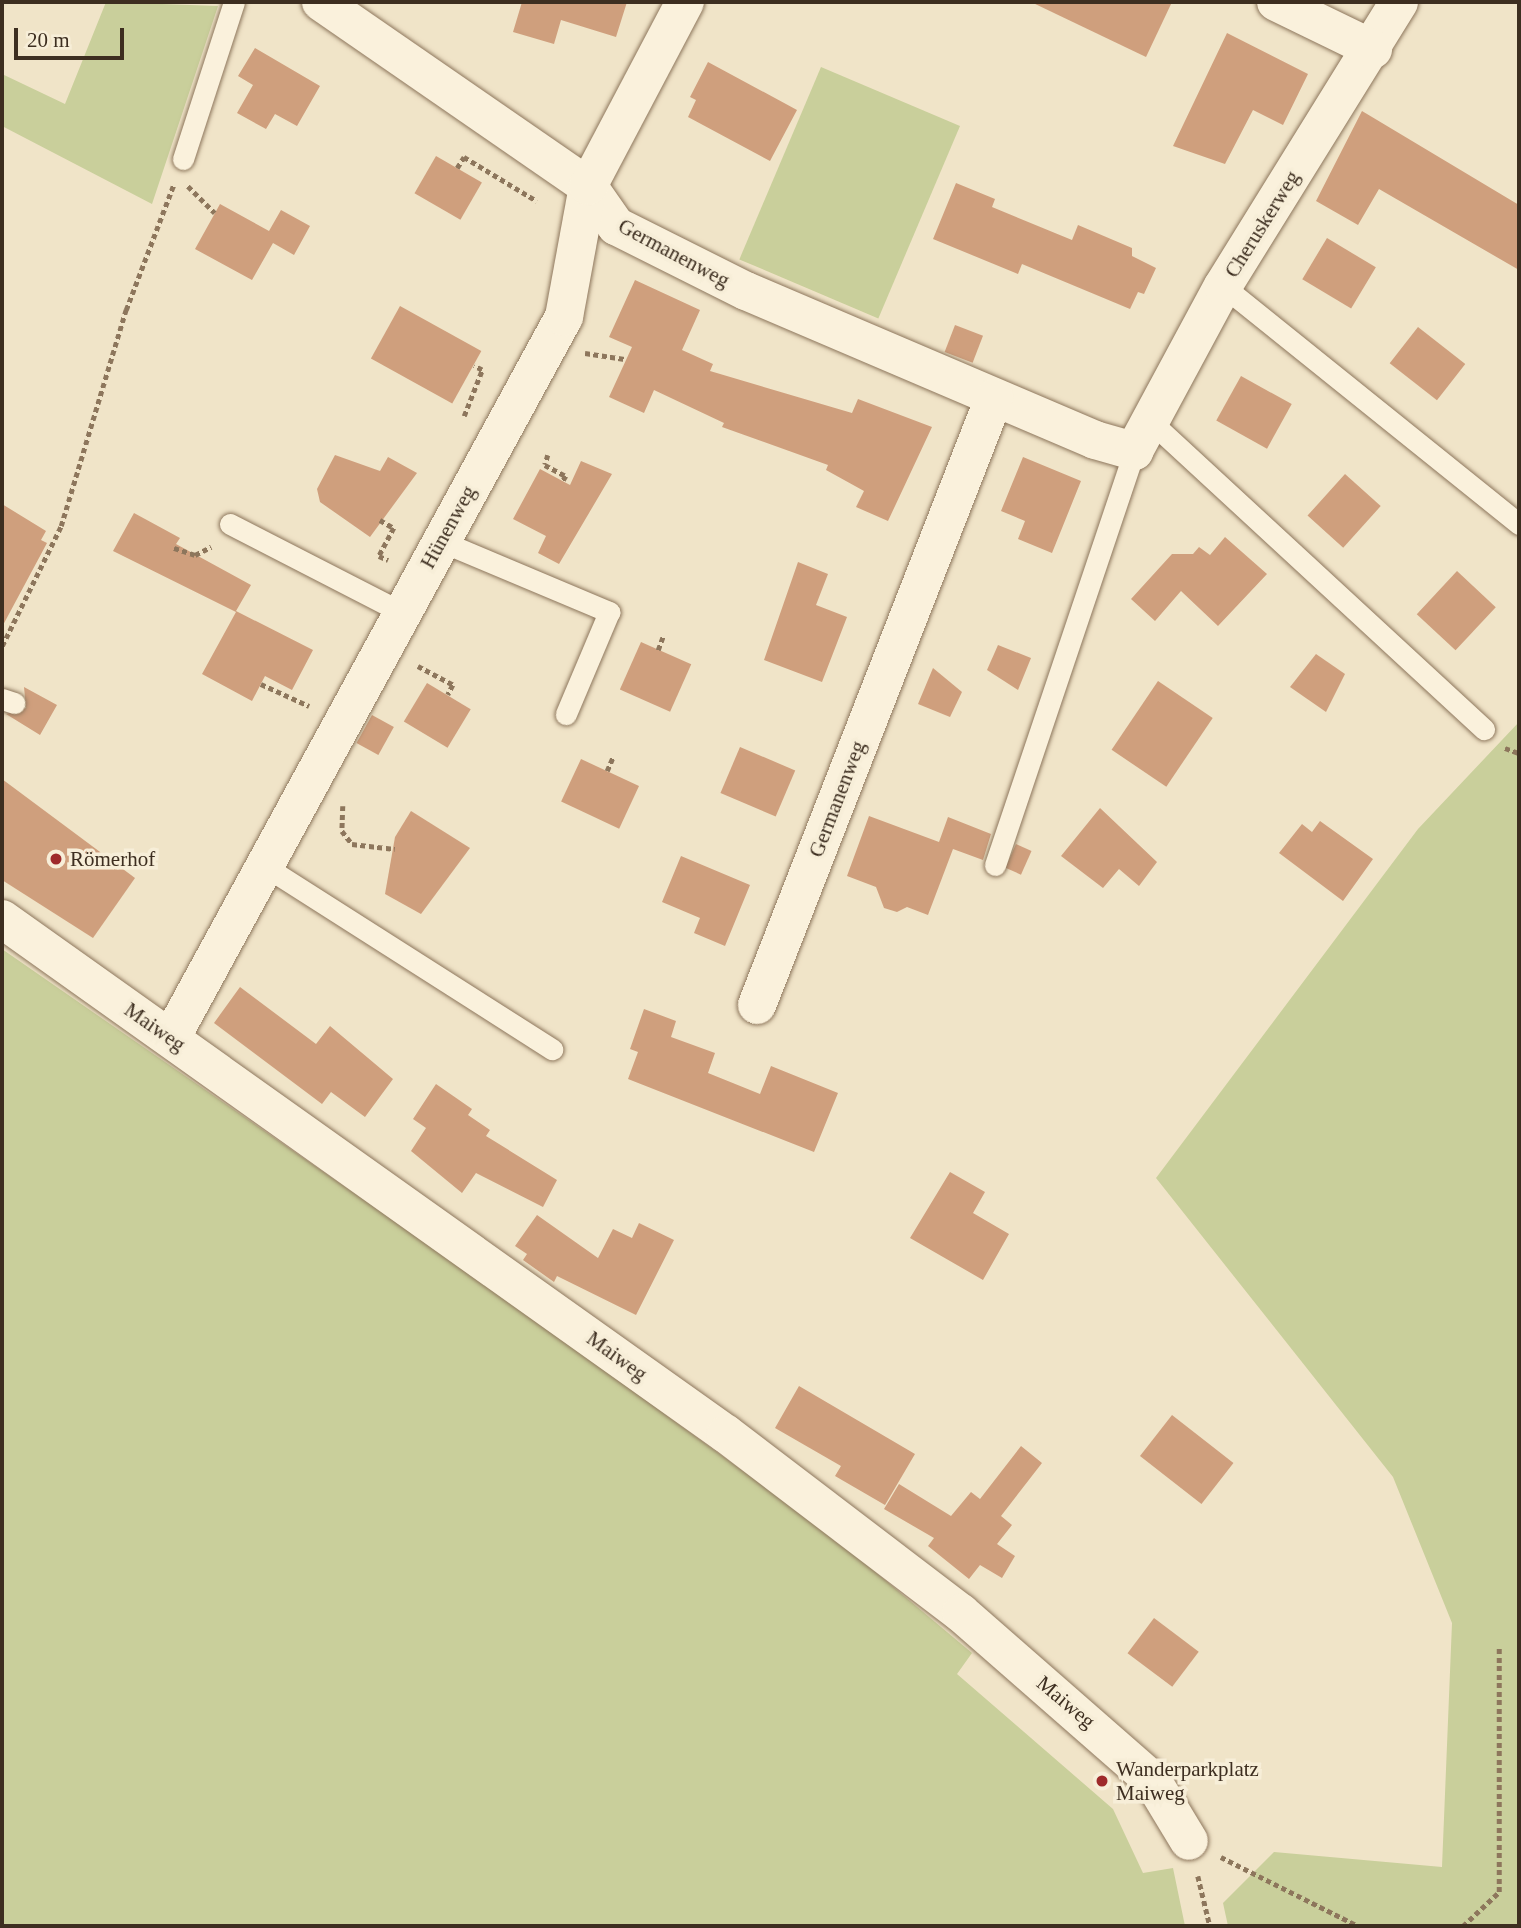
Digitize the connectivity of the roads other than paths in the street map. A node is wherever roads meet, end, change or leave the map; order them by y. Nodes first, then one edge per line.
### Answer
1 (234, 2) edge
2 (321, 2) edge
3 (685, 2) edge
4 (1276, 2) edge
5 (1399, 2) edge
6 (1373, 49) junction
7 (187, 168) road end
8 (588, 186) junction
9 (1223, 286) junction
10 (994, 398) junction
11 (1142, 435) junction
12 (1519, 524) edge
13 (223, 531) road end
14 (439, 540) junction
15 (403, 613) junction
16 (566, 714) dead end
17 (1484, 729) dead end
18 (262, 866) junction
19 (995, 866) dead end
20 (2, 919) edge
21 (757, 1005) dead end
22 (171, 1038) junction
23 (552, 1049) dead end
24 (1189, 1841) road end

1 - 7 lane
2 - 8 street, Germanenweg
3 - 8 street, Hünenweg
4 - 6 street
5 - 6 street, Cheruskerweg
6 - 9 street, Cheruskerweg
8 - 10 street, Germanenweg
8 - 14 street, Hünenweg
9 - 11 street, Cheruskerweg
9 - 12 lane
10 - 11 street, Germanenweg
10 - 21 street, Germanenweg
11 - 17 lane
11 - 19 lane
13 - 15 lane
14 - 15 street, Hünenweg
14 - 16 lane
15 - 18 street, Hünenweg
18 - 22 street, Hünenweg
18 - 23 lane
20 - 22 street, Maiweg
22 - 24 street, Maiweg

